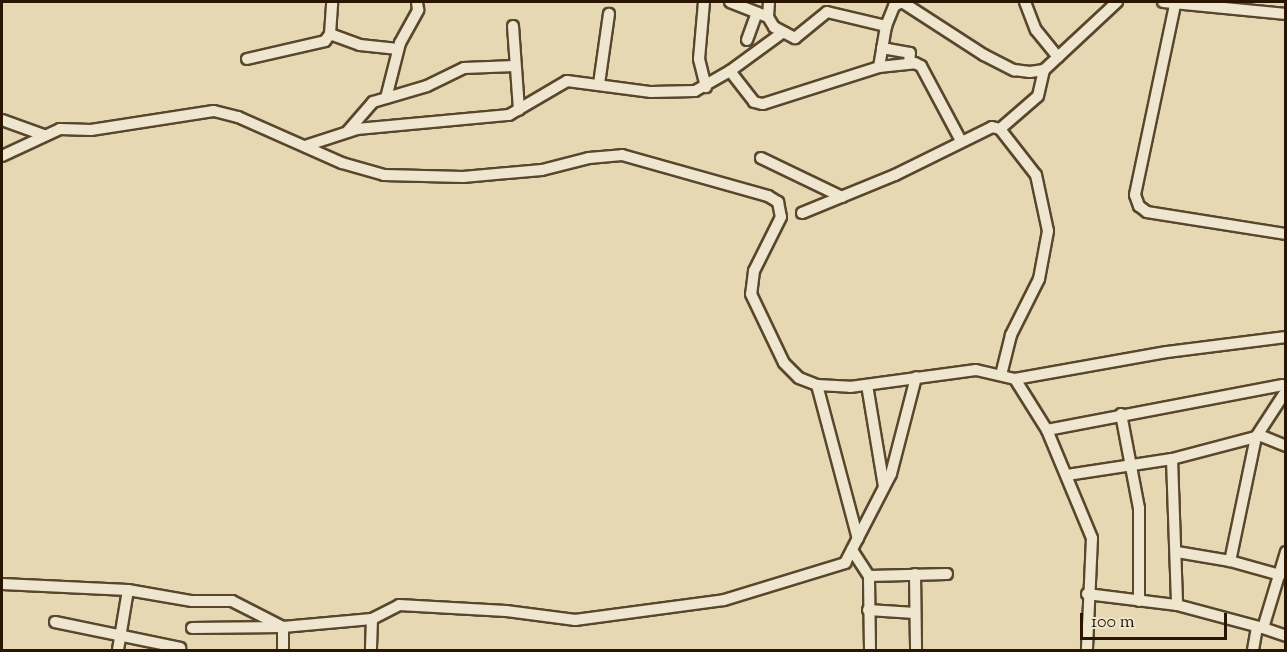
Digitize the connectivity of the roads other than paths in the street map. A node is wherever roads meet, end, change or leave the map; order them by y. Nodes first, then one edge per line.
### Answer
1 (332, 2) edge
2 (417, 2) edge
3 (705, 2) edge
4 (730, 2) edge
5 (769, 2) edge
6 (895, 2) edge
7 (1025, 2) edge
8 (1117, 2) edge
9 (1163, 2) edge
10 (1174, 5) junction
11 (609, 14) dead end
12 (1286, 14) edge
13 (763, 15) junction
14 (513, 26) dead end
15 (886, 26) junction
16 (782, 33) junction
17 (330, 34) junction
18 (747, 40) dead end
19 (882, 48) junction
20 (398, 49) junction
21 (1058, 57) junction
22 (248, 59) dead end
23 (909, 62) junction
24 (515, 66) junction
25 (879, 67) junction
26 (1044, 70) junction
27 (730, 71) junction
28 (599, 84) junction
29 (706, 87) junction
30 (386, 98) junction
31 (519, 110) junction
32 (2, 120) edge
33 (1000, 129) junction
34 (347, 132) junction
35 (44, 135) junction
36 (961, 141) junction
37 (305, 146) junction
38 (2, 156) edge
39 (761, 158) dead end
40 (843, 197) junction
41 (802, 213) dead end
42 (1286, 234) edge
43 (1286, 337) edge
44 (1001, 375) junction
45 (916, 377) junction
46 (1015, 379) junction
47 (817, 385) junction
48 (867, 385) junction
49 (1285, 388) edge
50 (1121, 414) junction
51 (1047, 430) junction
52 (1258, 436) junction
53 (1286, 446) edge
54 (1172, 459) junction
55 (1133, 465) junction
56 (1067, 475) junction
57 (884, 488) junction
58 (858, 538) junction
59 (852, 550) junction
60 (1177, 552) junction
61 (1286, 552) edge
62 (1230, 561) junction
63 (915, 574) junction
64 (947, 574) dead end
65 (1280, 575) junction
66 (869, 576) junction
67 (2, 584) edge
68 (128, 590) junction
69 (1087, 594) junction
70 (1139, 601) junction
71 (1177, 605) junction
72 (868, 610) junction
73 (915, 613) junction
74 (372, 619) junction
75 (55, 622) dead end
76 (283, 627) junction
77 (192, 628) dead end
78 (1260, 628) junction
79 (120, 634) junction
80 (1286, 636) edge
81 (180, 648) dead end
82 (118, 651) edge
83 (283, 651) edge
84 (371, 651) edge
85 (870, 651) edge
86 (916, 651) edge
87 (1087, 651) edge
88 (1253, 651) edge

1 - 17 street
2 - 20 street
3 - 29 street
4 - 13 street
5 - 13 street
6 - 15 street
6 - 26 street
7 - 21 street
8 - 21 street
9 - 10 street
10 - 12 street
10 - 42 street
11 - 28 street
13 - 16 street
13 - 18 street
14 - 24 street
15 - 16 street
15 - 19 street
16 - 27 street
17 - 20 street
17 - 22 street
19 - 23 street
19 - 25 street
20 - 30 street
21 - 26 street
23 - 25 street
23 - 36 street
24 - 30 street
24 - 31 street
25 - 27 street
26 - 33 street
27 - 29 street
28 - 29 street
28 - 31 street
30 - 34 street
31 - 34 street
32 - 35 street
33 - 36 street
33 - 44 street
34 - 37 street
35 - 37 street
35 - 38 street
36 - 40 street
37 - 47 street
39 - 40 street
40 - 41 street
43 - 46 street
44 - 45 street
44 - 46 street
45 - 48 street
45 - 57 street
46 - 51 street
47 - 48 street
47 - 58 street
48 - 57 street
49 - 50 street
49 - 52 street
50 - 51 street
50 - 55 street
51 - 56 street
52 - 53 street
52 - 54 street
52 - 62 street
54 - 55 street
54 - 60 street
55 - 56 street
55 - 70 street
56 - 69 street
57 - 58 street
58 - 59 street
59 - 66 street
59 - 74 street
60 - 62 street
60 - 71 street
61 - 65 street
62 - 65 street
63 - 64 street
63 - 66 street
63 - 73 street
65 - 78 street
66 - 72 street
67 - 68 street
68 - 76 street
68 - 79 street
69 - 70 street
69 - 87 street
70 - 71 street
71 - 78 street
72 - 73 street
72 - 85 street
73 - 86 street
74 - 76 street
74 - 84 street
75 - 79 street
76 - 77 street
76 - 83 street
78 - 80 street
78 - 88 street
79 - 81 street
79 - 82 street

